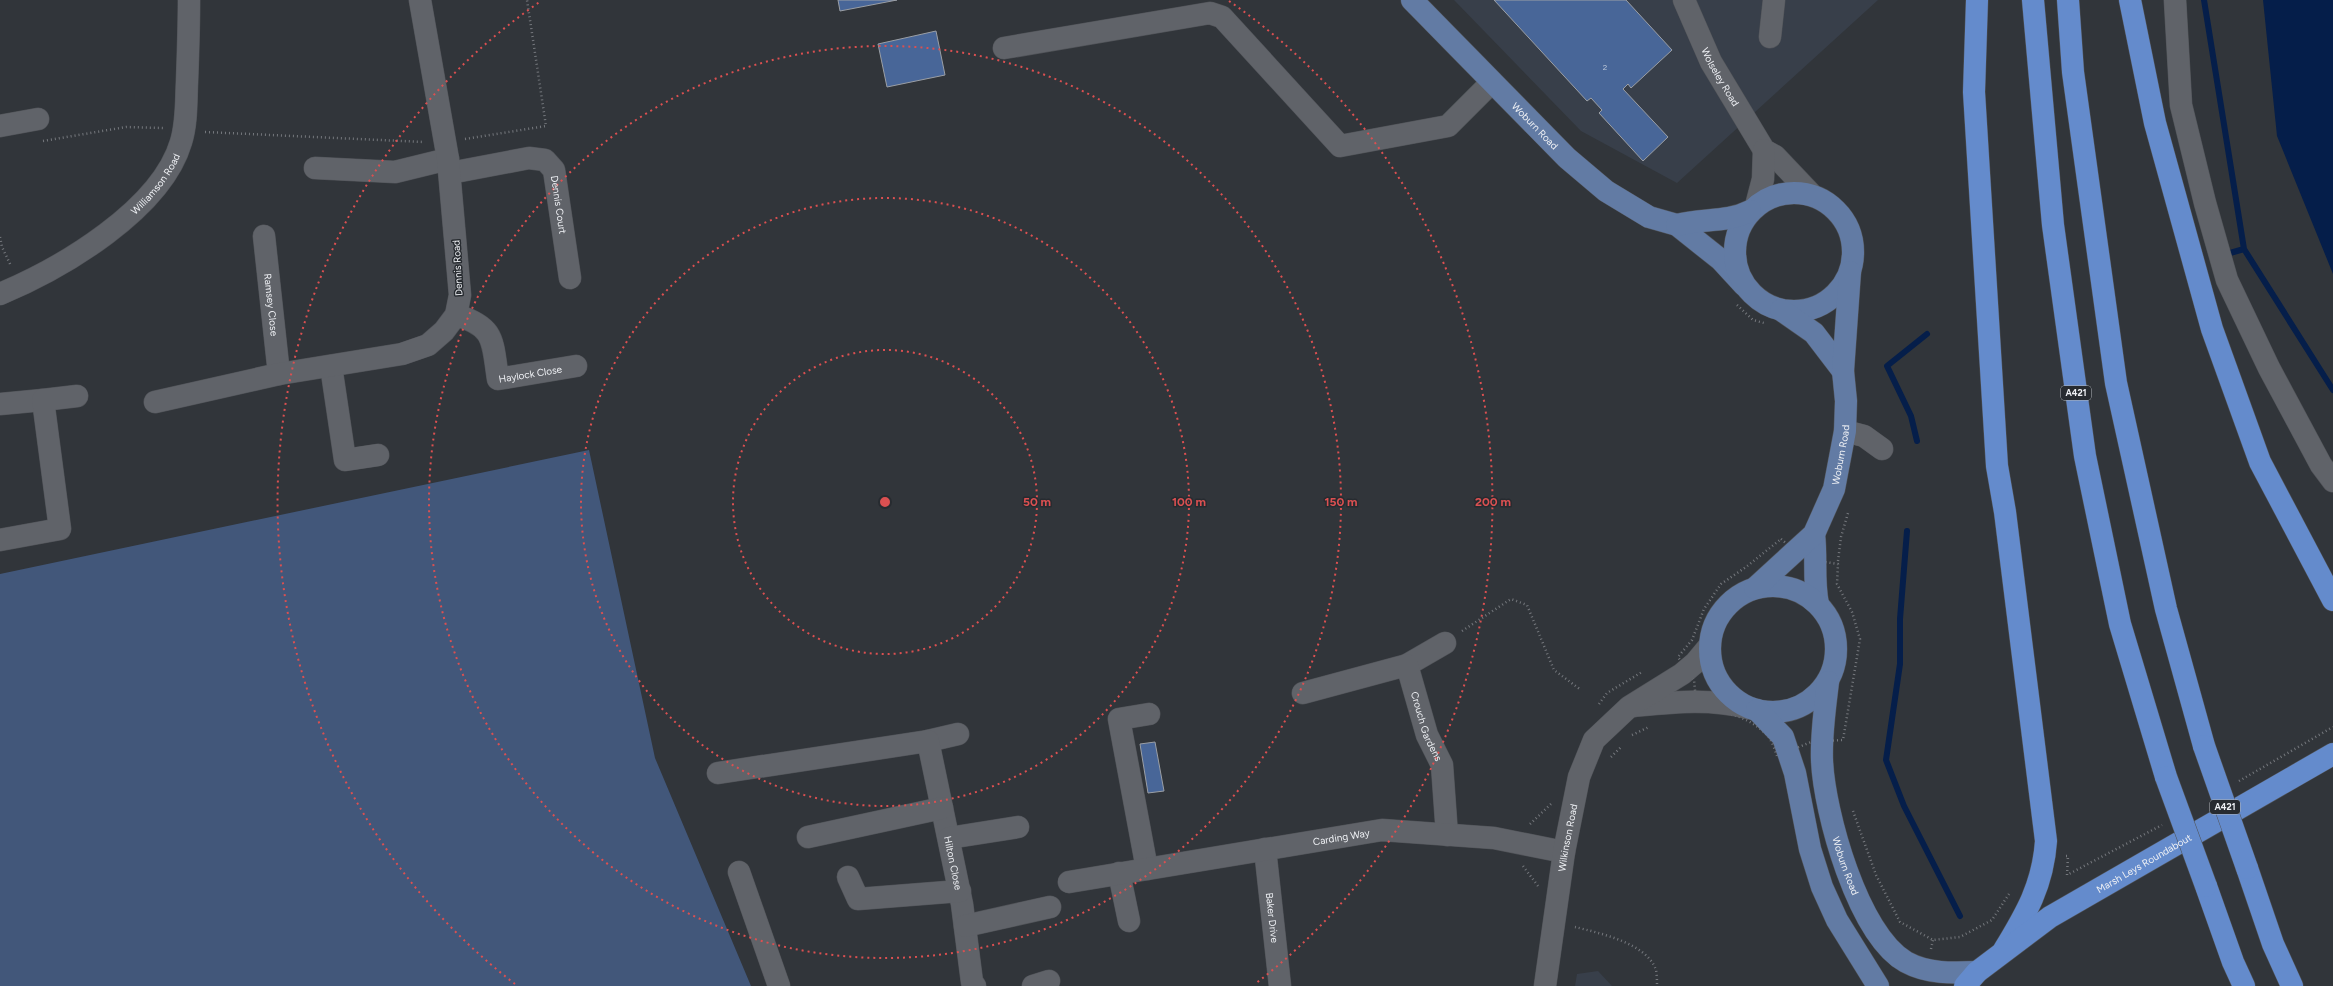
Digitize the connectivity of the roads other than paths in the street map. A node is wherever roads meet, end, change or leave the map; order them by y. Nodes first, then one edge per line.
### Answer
1 (190, 0) edge
2 (420, 0) edge
3 (1412, 0) edge
4 (1684, 0) edge
5 (1774, 0) edge
6 (1977, 0) edge
7 (2033, 0) edge
8 (2068, 0) edge
9 (2130, 0) edge
10 (2175, 0) edge
11 (1770, 37) dead end
12 (1004, 48) dead end
13 (1492, 82) junction
14 (38, 119) dead end
15 (0, 126) edge
16 (1764, 150) junction
17 (448, 158) junction
18 (315, 168) dead end
19 (1812, 195) junction
20 (1753, 209) junction
21 (1677, 225) junction
22 (264, 236) dead end
23 (1850, 269) junction
24 (570, 278) dead end
25 (1744, 285) junction
26 (0, 294) edge
27 (1781, 310) junction
28 (456, 315) junction
29 (331, 366) junction
30 (576, 366) dead end
31 (1843, 371) junction
32 (279, 374) junction
33 (78, 396) dead end
34 (43, 400) junction
35 (155, 402) dead end
36 (0, 404) edge
37 (1845, 431) junction
38 (1882, 449) dead end
39 (378, 455) dead end
40 (2333, 481) edge
41 (1814, 534) junction
42 (0, 540) edge
43 (1755, 588) junction
44 (2333, 600) edge
45 (1818, 604) junction
46 (1445, 643) road end
47 (1710, 645) junction
48 (1407, 665) junction
49 (1828, 682) junction
50 (1303, 692) dead end
51 (1629, 707) junction
52 (1753, 709) junction
53 (1149, 714) dead end
54 (958, 734) dead end
55 (928, 741) junction
56 (2333, 754) edge
57 (718, 773) dead end
58 (942, 808) junction
59 (1018, 826) dead end
60 (1447, 835) junction
61 (808, 837) dead end
62 (948, 838) junction
63 (1265, 849) junction
64 (1564, 852) junction
65 (1147, 869) junction
66 (738, 872) dead end
67 (1119, 873) junction
68 (848, 877) dead end
69 (1069, 882) dead end
70 (960, 891) junction
71 (1050, 907) dead end
72 (1129, 921) dead end
73 (965, 926) junction
74 (2004, 950) junction
75 (1971, 979) edge
76 (968, 985) edge
77 (779, 986) edge
78 (1280, 986) edge
79 (1545, 986) edge
80 (1878, 986) edge
81 (2244, 986) edge
82 (2292, 986) edge

1 - 26 street, Williamson Road
2 - 17 street, Dennis Road
3 - 13 main road, Woburn Road
4 - 16 street, Wolseley Road
5 - 11 street
6 - 74 highway
7 - 81 highway, A421, bridge
8 - 82 highway, A421, bridge
9 - 44 highway
10 - 40 street
12 - 13 street
13 - 21 main road, Woburn Road
14 - 15 street
16 - 19 street, Wolseley Road
16 - 20 street
17 - 18 street, Dennis Court
17 - 24 street, Dennis Court
17 - 28 street, Dennis Road
19 - 20 main road
19 - 23 main road
20 - 21 main road, Woburn Road
20 - 25 main road
21 - 25 main road, Woburn Road
22 - 32 street, Ramsey Close
23 - 27 main road
23 - 31 main road, Woburn Road
25 - 27 main road
27 - 31 main road
28 - 29 street, Dennis Road
28 - 30 street, Haylock Close
29 - 32 street, Dennis Road
29 - 39 street
31 - 37 main road, Woburn Road
32 - 35 street, Dennis Road
33 - 34 street
34 - 36 street
34 - 42 street
37 - 38 street
37 - 41 main road, Woburn Road
41 - 43 main road, Woburn Road
41 - 45 main road, Woburn Road
43 - 45 main road
43 - 47 main road
45 - 49 main road
46 - 48 street
47 - 51 street, Wilkinson Road
47 - 52 main road
48 - 50 street
48 - 60 street, Crouch Gardens
49 - 52 main road
49 - 75 main road, Woburn Road
51 - 52 street
51 - 64 street, Wilkinson Road
52 - 80 main road
53 - 65 street
54 - 55 street
55 - 57 street
55 - 58 street, Hilton Close
56 - 74 highway, Marsh Leys Roundabout
58 - 61 street
58 - 62 street, Hilton Close
59 - 62 street
60 - 63 street, Carding Way
60 - 64 street, Carding Way
62 - 70 street, Hilton Close
63 - 65 street, Carding Way
63 - 78 street, Baker Drive
64 - 79 street, Wilkinson Road
65 - 67 street, Carding Way
66 - 77 street
67 - 69 street, Carding Way
67 - 72 street
68 - 70 street
70 - 73 street, Hilton Close
71 - 73 street
73 - 76 street, Hilton Close
74 - 75 highway, Marsh Leys Roundabout

